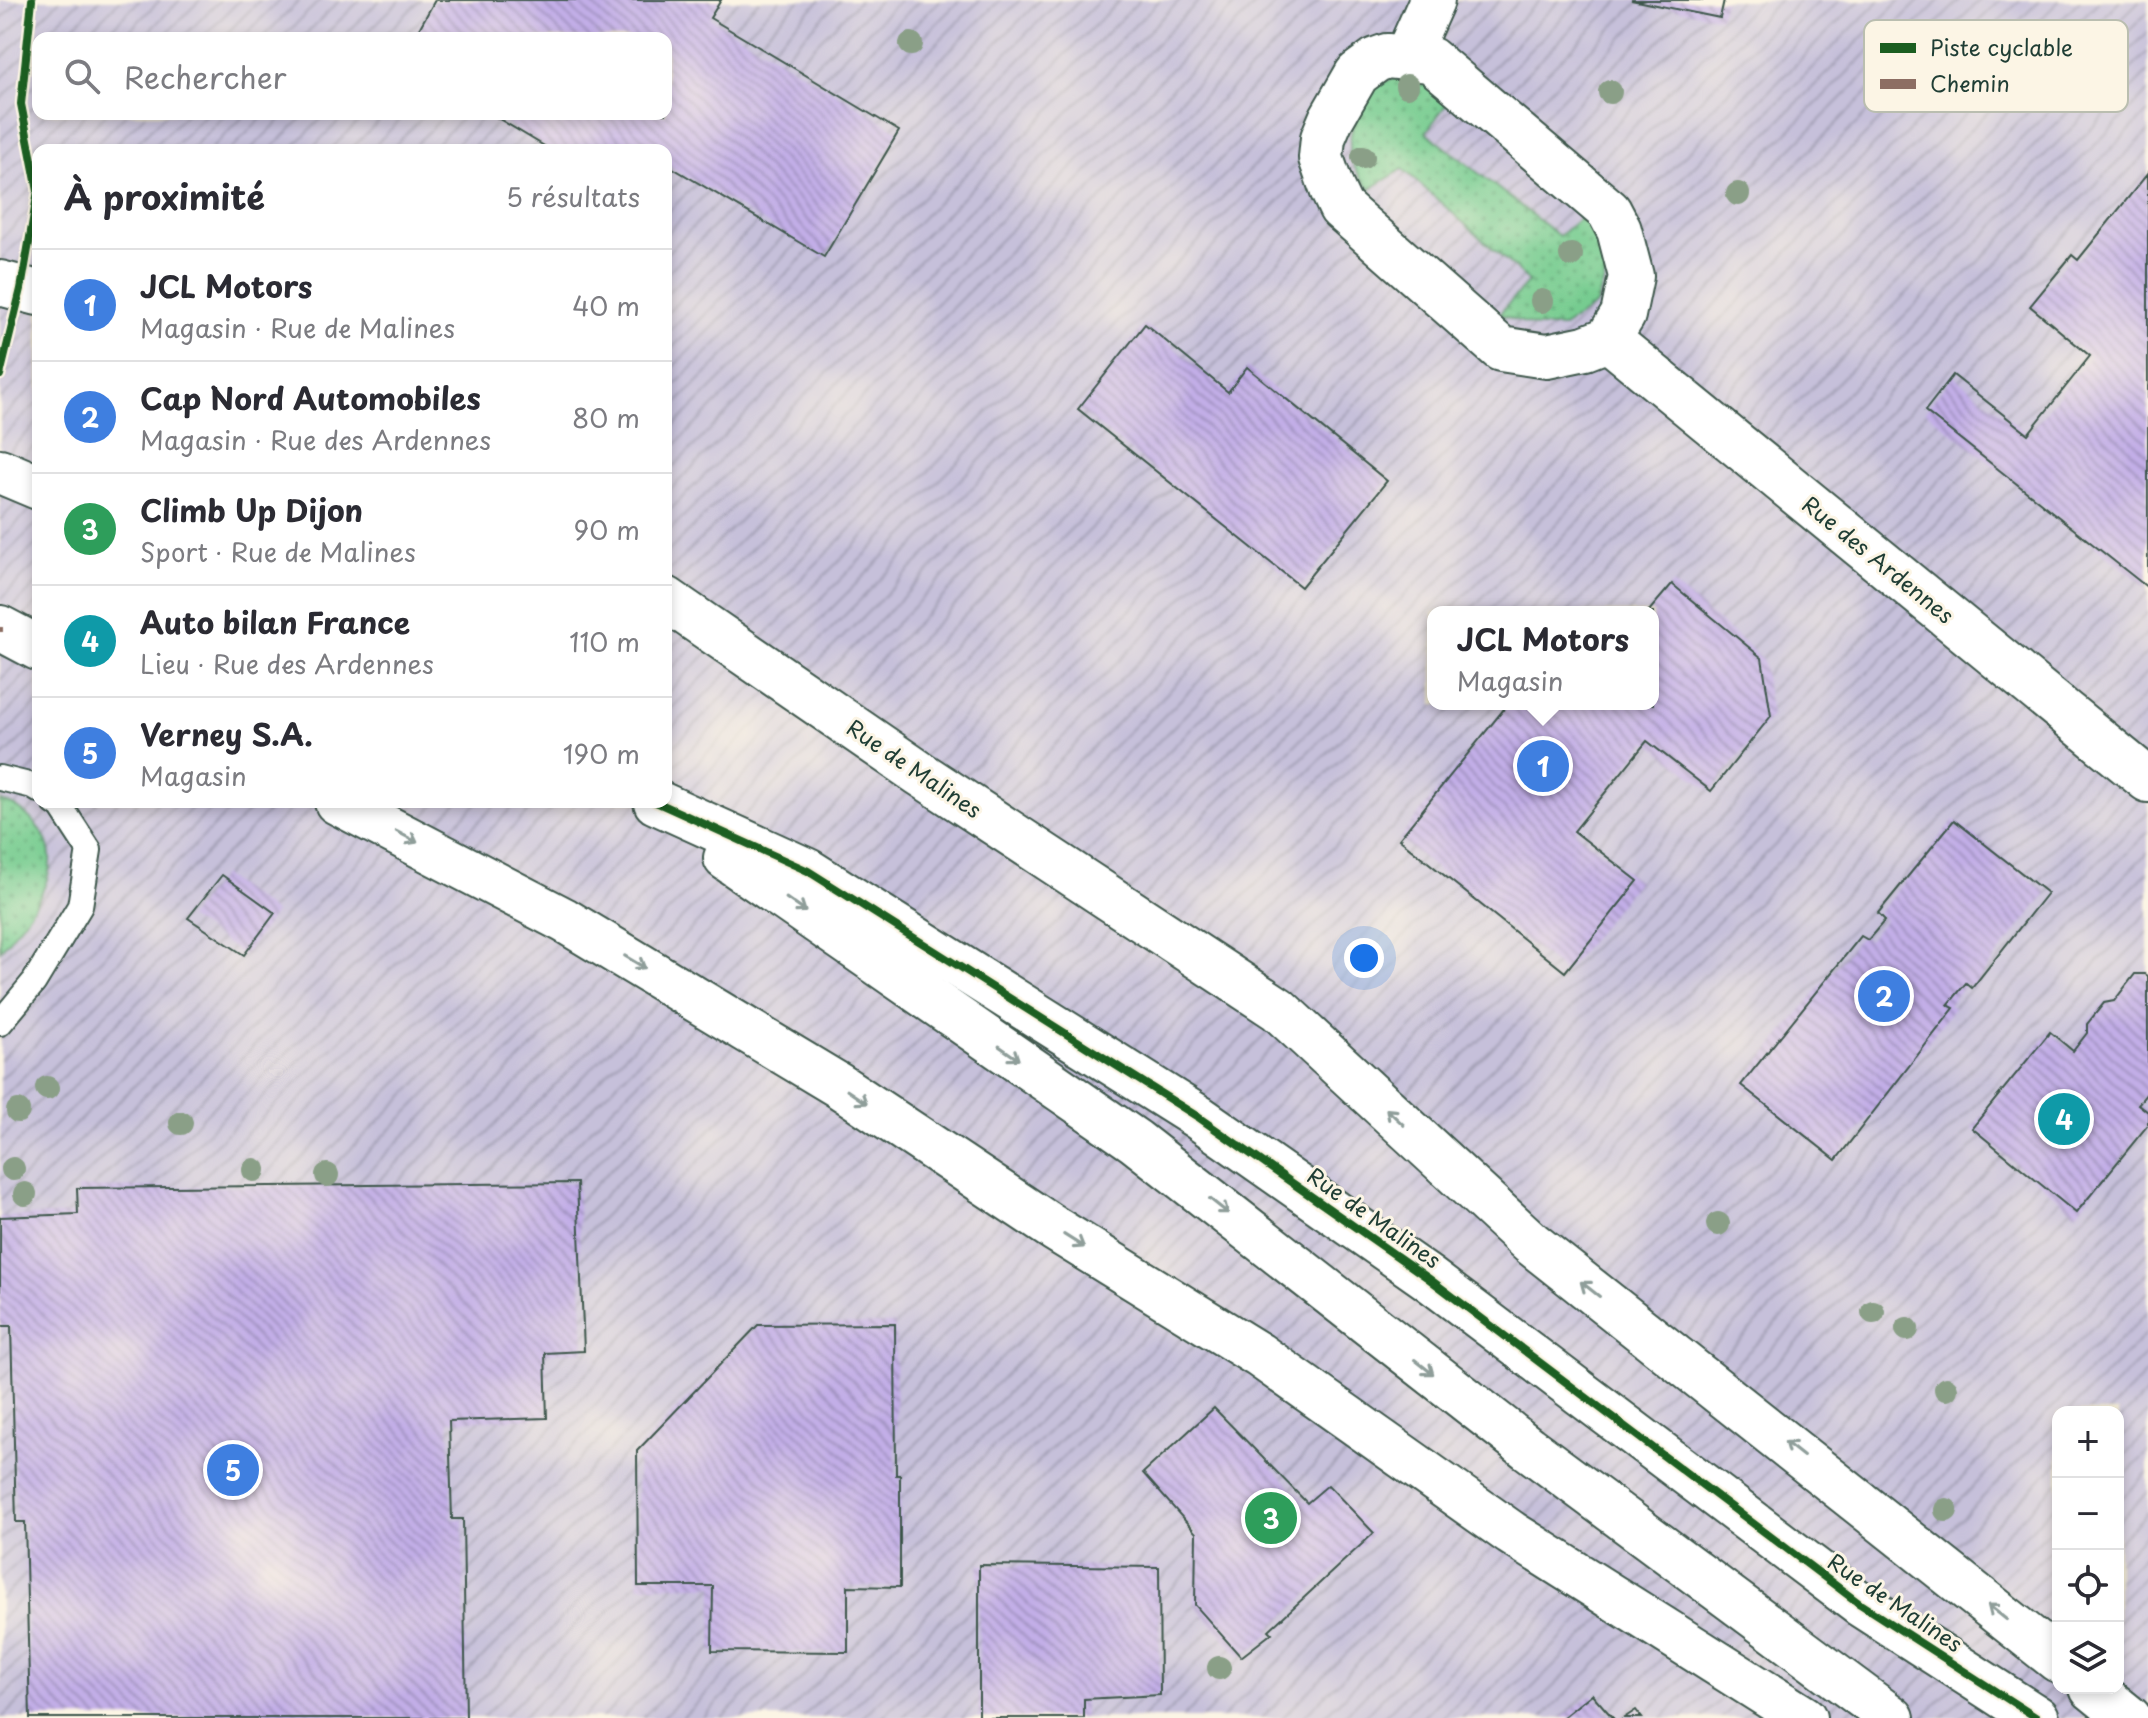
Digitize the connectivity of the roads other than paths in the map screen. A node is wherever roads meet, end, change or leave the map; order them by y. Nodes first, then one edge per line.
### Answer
1 (1432, 0) edge
2 (1407, 56) junction
3 (0, 283) edge
4 (32, 291) edge
5 (1608, 339) junction
6 (0, 471) edge
7 (32, 484) edge
8 (672, 603) edge
9 (0, 628) edge
10 (32, 645) edge
11 (0, 778) edge
12 (2148, 780) edge
13 (32, 786) edge
14 (62, 808) edge
15 (349, 808) edge
16 (646, 808) edge
17 (669, 808) edge
18 (0, 1023) edge
19 (2052, 1655) edge
20 (2099, 1694) edge
21 (1804, 1718) edge
22 (1892, 1718) edge
23 (2037, 1718) edge
24 (2129, 1718) edge

1 - 2 main road
2 - 5 main road
2 - 5 main road
3 - 4 main road
5 - 12 main road, Rue des Ardennes
6 - 7 main road
19 -> 8 main road, Rue de Malines
9 - 10 main road
11 - 13 lane
14 - 18 lane
15 -> 21 main road
16 -> 22 main road
17 - 23 main road, Rue de Malines
20 - 24 main road

